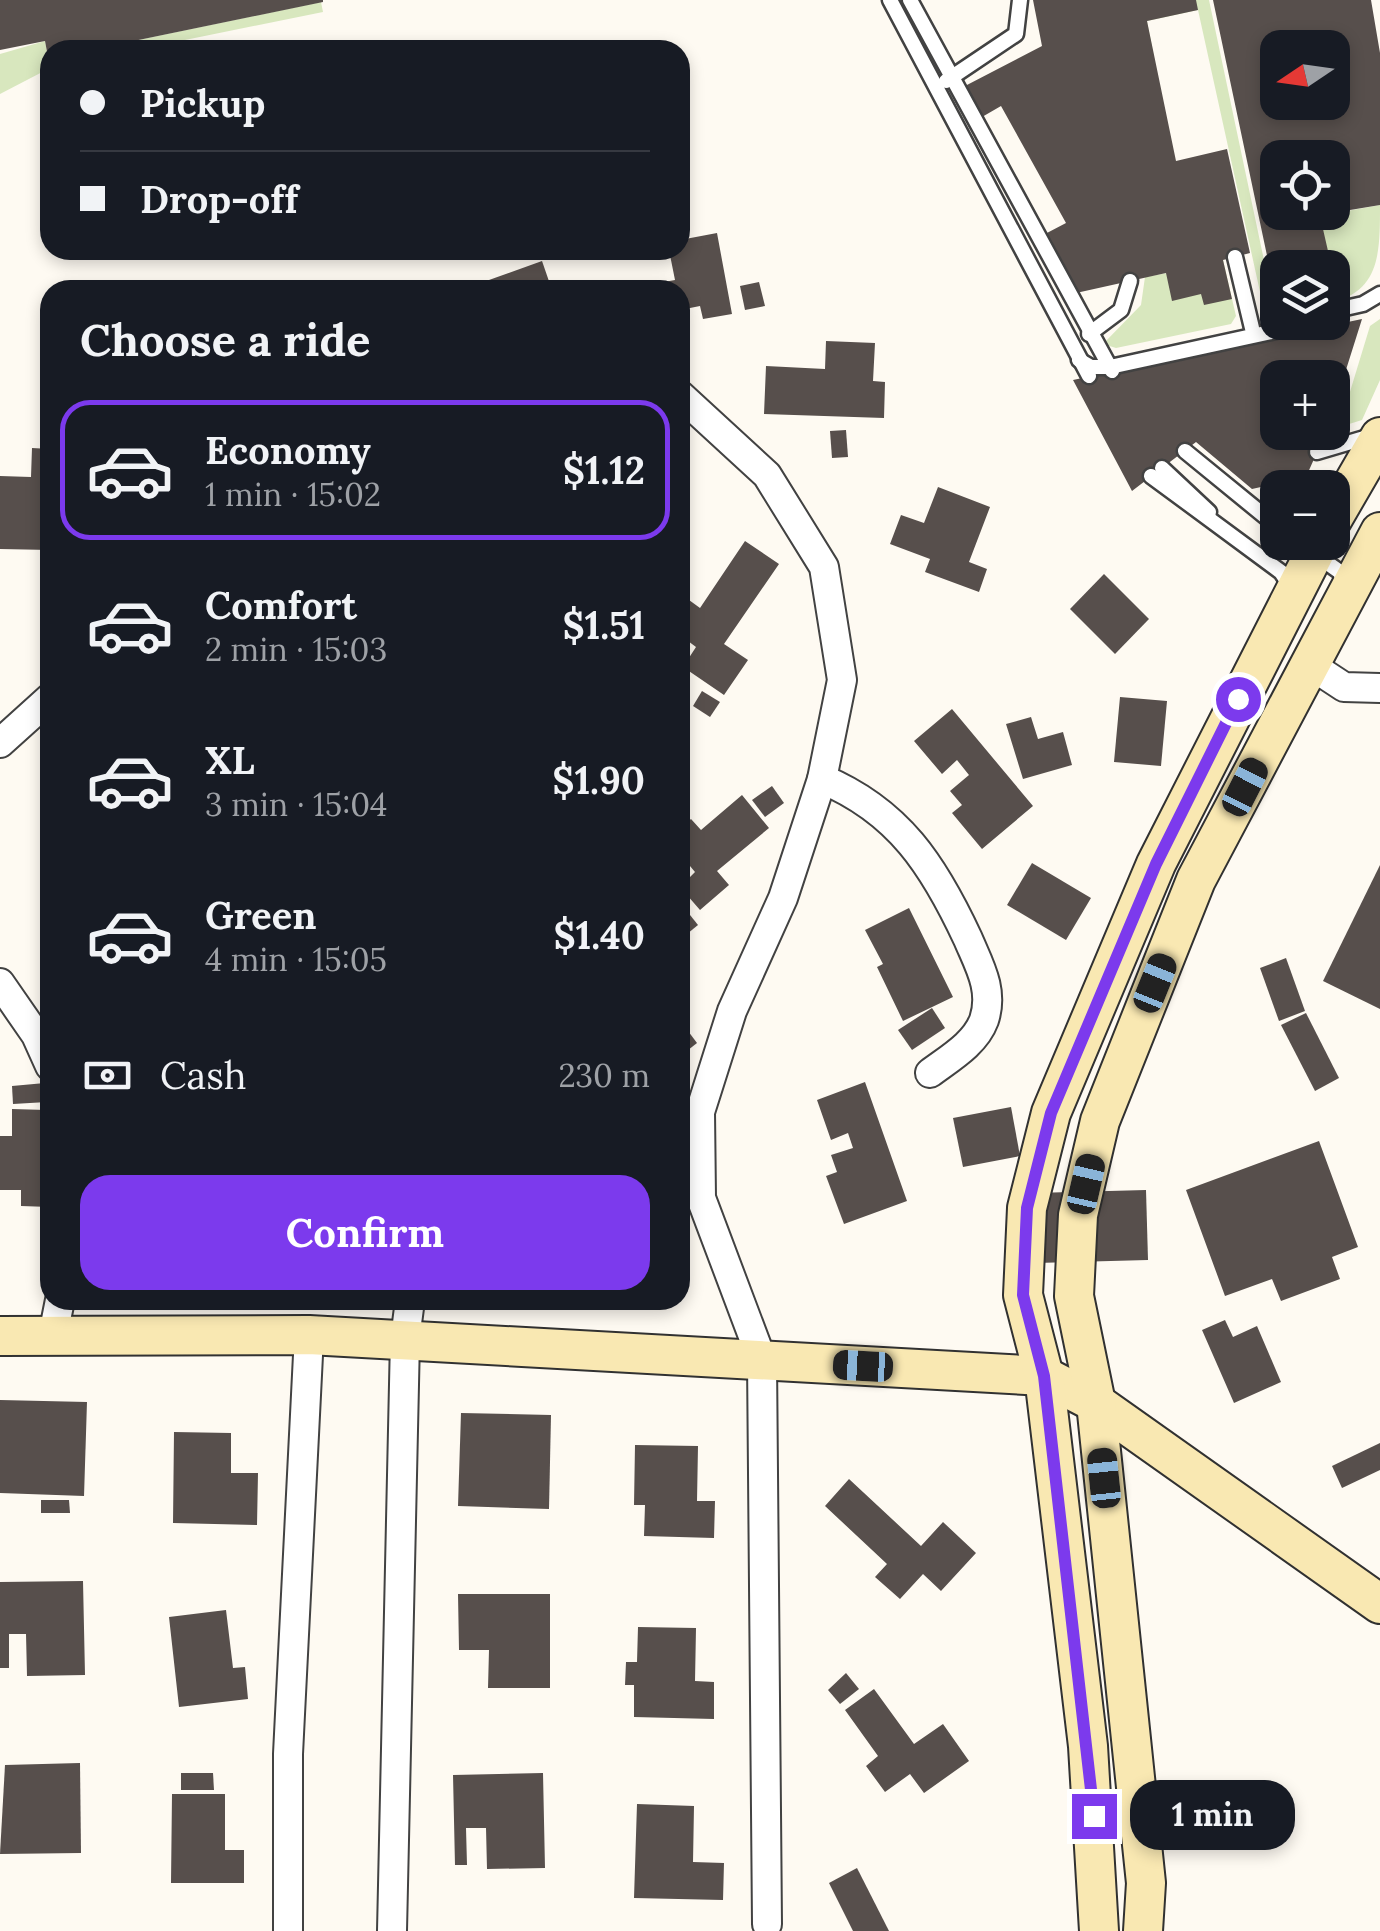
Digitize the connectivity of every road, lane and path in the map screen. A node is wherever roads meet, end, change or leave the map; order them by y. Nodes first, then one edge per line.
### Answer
1 (890, 0) edge
2 (910, 0) edge
3 (1020, 0) edge
4 (931, 39) junction
5 (986, 57) junction
6 (951, 77) junction
7 (941, 97) junction
8 (1235, 257) dead end
9 (1130, 281) dead end
10 (1380, 294) edge
11 (1380, 306) edge
12 (1350, 307) edge
13 (1350, 314) edge
14 (1260, 326) edge
15 (1252, 328) junction
16 (1088, 334) junction
17 (1260, 334) edge
18 (1077, 356) junction
19 (1109, 366) junction
20 (1089, 376) dead end
21 (690, 404) edge
22 (1380, 434) edge
23 (1184, 451) dead end
24 (1317, 452) dead end
25 (1157, 472) dead end
26 (1350, 484) edge
27 (1260, 510) edge
28 (1380, 532) edge
29 (1301, 560) edge
30 (1326, 560) edge
31 (1286, 584) junction
32 (1346, 592) junction
33 (1309, 664) junction
34 (1380, 688) edge
35 (40, 707) edge
36 (0, 743) edge
37 (822, 779) junction
38 (0, 983) edge
39 (40, 1044) edge
40 (930, 1072) dead end
41 (408, 1310) edge
42 (57, 1317) edge
43 (309, 1335) junction
44 (0, 1336) edge
45 (404, 1339) junction
46 (762, 1360) junction
47 (1044, 1376) junction
48 (1096, 1402) junction
49 (1380, 1604) edge
50 (768, 1924) dead end
51 (288, 1931) edge
52 (392, 1931) edge
53 (1099, 1931) edge
54 (1143, 1931) edge

1 - 7 lane
2 - 4 lane
3 - 5 lane
4 - 5 lane
4 - 6 lane
5 - 6 lane
6 - 7 lane
6 - 16 lane
7 - 18 lane
8 - 15 lane
9 - 16 lane
10 - 12 lane
11 - 13 lane
14 - 15 lane
15 - 19 lane
16 - 19 lane
17 - 19 lane
18 - 19 lane
18 - 20 lane
21 - 37 street
22 - 24 lane
22 - 26 main road
23 - 27 lane
25 - 31 lane
28 - 32 main road
29 - 31 main road
30 - 32 lane
31 - 47 main road
32 - 33 main road
33 - 34 street
33 - 48 main road
35 - 36 street
37 - 40 street
37 - 46 street
38 - 39 street
41 - 45 street
42 - 43 main road
42 - 44 main road
43 - 45 main road
43 - 51 street
45 - 46 main road
45 - 52 street
46 - 47 main road
46 - 50 street
47 - 48 main road
47 - 53 main road
48 - 49 main road
48 - 54 main road

